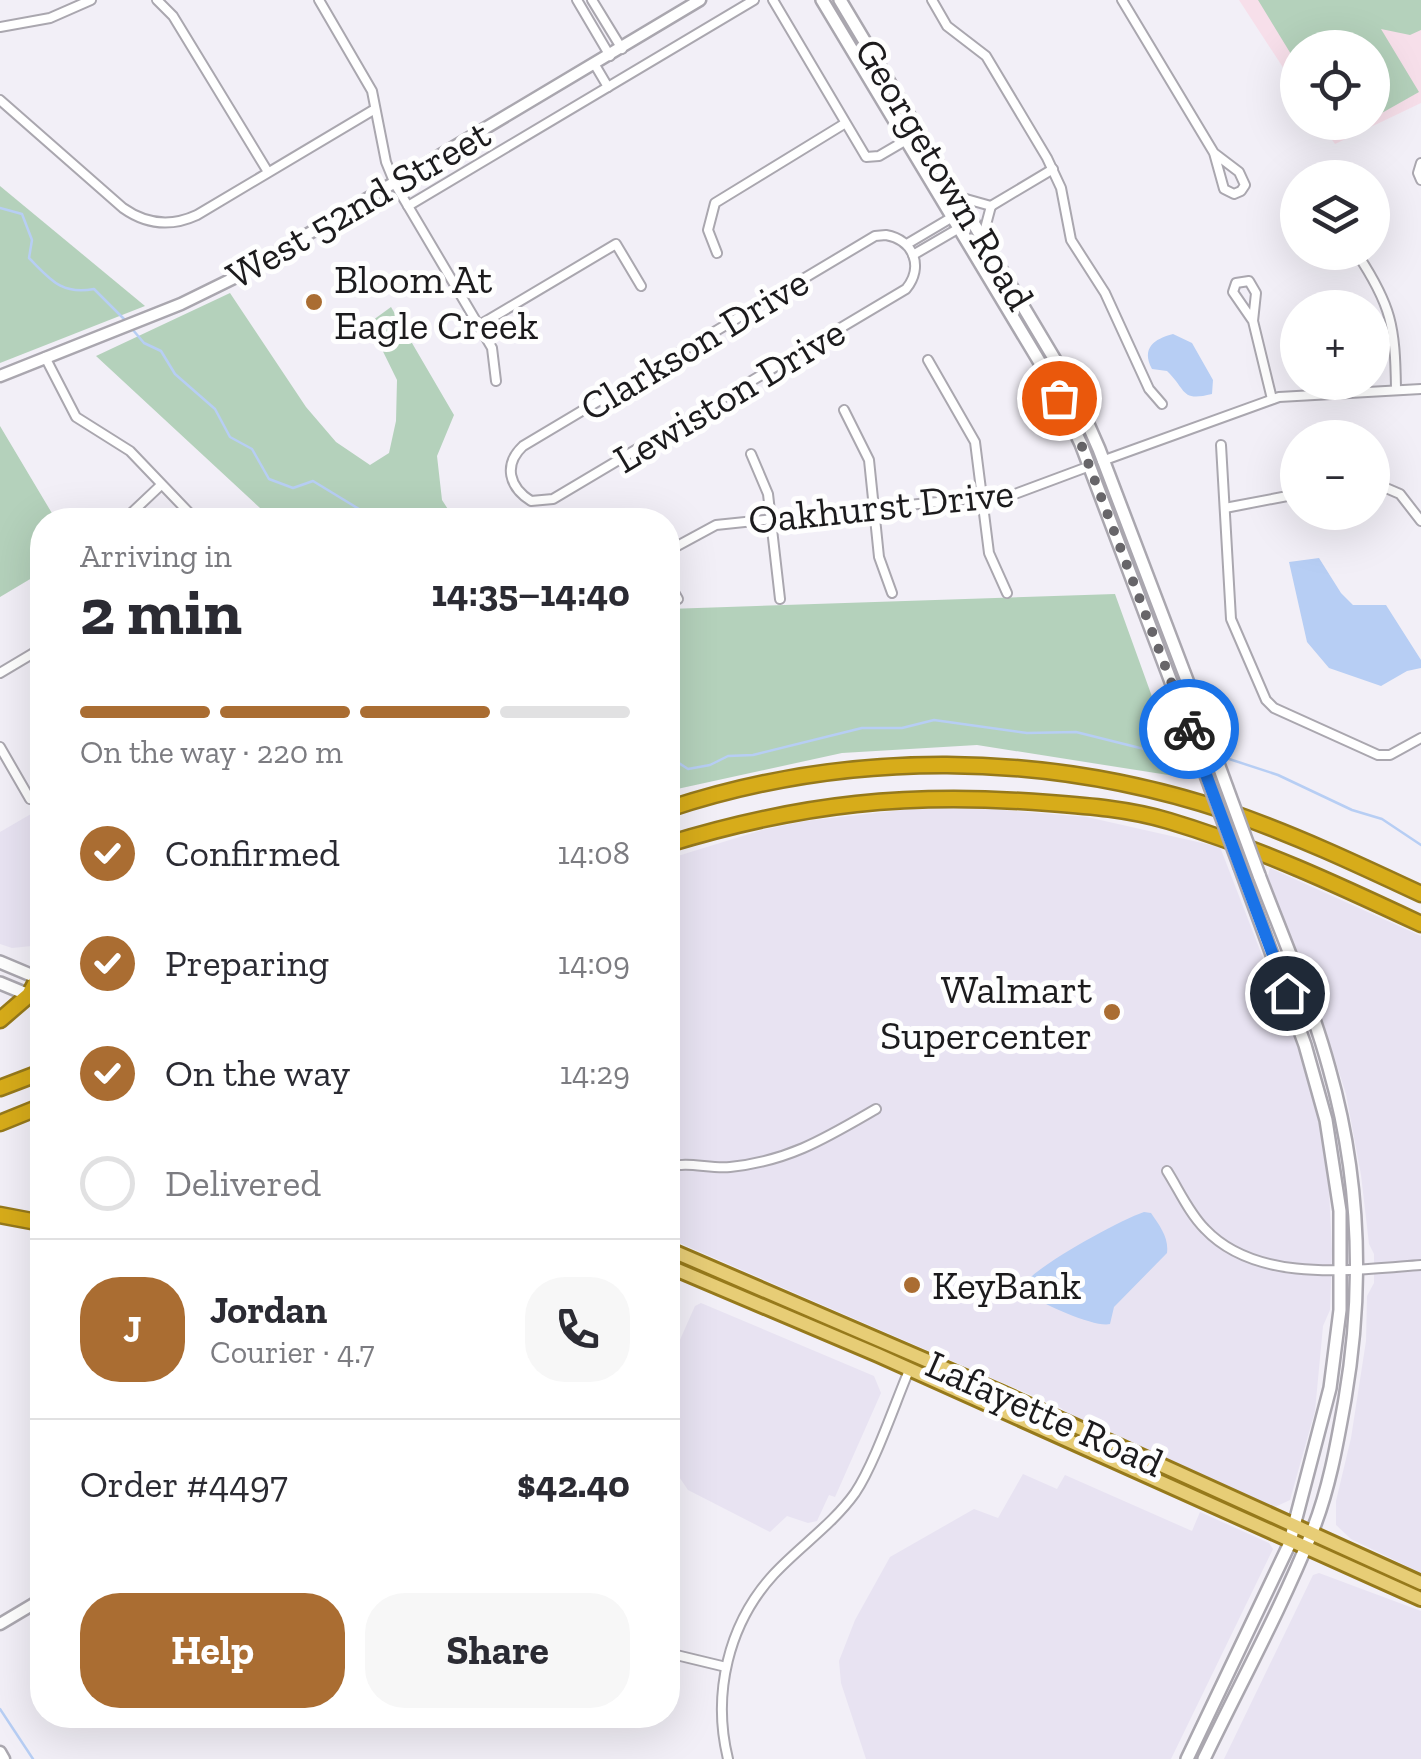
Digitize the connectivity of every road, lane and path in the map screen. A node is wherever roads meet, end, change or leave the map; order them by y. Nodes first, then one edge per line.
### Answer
1 (90, 0) edge
2 (157, 0) edge
3 (319, 0) edge
4 (577, 0) edge
5 (592, 0) edge
6 (700, 0) edge
7 (754, 0) edge
8 (774, 0) edge
9 (822, 0) edge
10 (840, 0) edge
11 (932, 0) edge
12 (1122, 0) edge
13 (0, 27) edge
14 (622, 49) junction
15 (610, 56) junction
16 (595, 65) junction
17 (608, 87) junction
18 (0, 100) edge
19 (375, 109) junction
20 (844, 124) junction
21 (920, 132) junction
22 (906, 140) junction
23 (1214, 153) junction
24 (1421, 164) edge
25 (1053, 169) junction
26 (268, 172) junction
27 (1421, 180) edge
28 (394, 184) junction
29 (959, 197) junction
30 (408, 206) junction
31 (991, 206) junction
32 (970, 214) junction
33 (956, 223) junction
34 (983, 236) junction
35 (910, 249) junction
36 (717, 253) dead end
37 (1367, 270) edge
38 (641, 286) dead end
39 (1253, 321) junction
40 (478, 326) junction
41 (45, 357) junction
42 (928, 360) dead end
43 (0, 376) edge
44 (496, 381) dead end
45 (1421, 388) edge
46 (1396, 390) junction
47 (1272, 399) junction
48 (1162, 404) dead end
49 (844, 410) dead end
50 (1221, 445) dead end
51 (751, 454) dead end
52 (1097, 463) junction
53 (161, 485) junction
54 (514, 486) joint
55 (1390, 490) edge
56 (1280, 497) edge
57 (982, 498) junction
58 (137, 508) edge
59 (184, 508) edge
60 (874, 508) junction
61 (1224, 508) junction
62 (772, 518) junction
63 (1421, 521) edge
64 (680, 544) edge
65 (1007, 593) dead end
66 (892, 594) dead end
67 (780, 598) dead end
68 (30, 655) edge
69 (0, 673) edge
70 (1421, 738) edge
71 (0, 747) edge
72 (30, 799) dead end
73 (680, 805) edge
74 (680, 843) edge
75 (1421, 894) edge
76 (1421, 924) edge
77 (0, 962) edge
78 (30, 972) edge
79 (0, 983) edge
80 (30, 996) edge
81 (30, 1002) edge
82 (0, 1020) edge
83 (30, 1077) edge
84 (0, 1088) edge
85 (876, 1110) dead end
86 (30, 1111) edge
87 (0, 1124) edge
88 (680, 1164) edge
89 (1168, 1170) dead end
90 (0, 1216) edge
91 (30, 1221) edge
92 (680, 1254) edge
93 (1421, 1265) edge
94 (1342, 1268) junction
95 (1358, 1268) junction
96 (680, 1271) edge
97 (916, 1354) junction
98 (910, 1369) junction
99 (1295, 1526) junction
100 (1312, 1533) junction
101 (1290, 1540) junction
102 (1305, 1547) junction
103 (1421, 1583) edge
104 (1421, 1599) edge
105 (30, 1606) edge
106 (0, 1624) edge
107 (680, 1657) edge
108 (726, 1667) junction
109 (1211, 1710) junction
110 (1225, 1717) junction
111 (0, 1752) edge
112 (4, 1759) edge
113 (728, 1759) edge
114 (1187, 1759) edge
115 (1204, 1759) edge

1 - 13 street
2 - 26 street
3 - 19 street
4 - 15 street
5 - 14 street
6 - 14 street, West 52nd Street
7 - 17 street
8 - 20 street
9 - 22 main road, Georgetown Road
10 - 21 main road, Georgetown Road
11 - 25 street
12 - 23 street
14 - 15 street, West 52nd Street
15 - 16 street, West 52nd Street
16 - 17 street
16 - 28 street, West 52nd Street
17 - 30 street
18 - 26 street
19 - 26 street
19 - 28 street
20 - 22 street
20 - 36 street
21 - 22 street
21 - 29 main road, Georgetown Road
22 - 33 main road, Georgetown Road
23 - 23 street
24 - 27 street
25 - 31 street
25 - 48 street
28 - 30 street
28 - 41 street, West 52nd Street
29 - 31 street
29 - 32 main road, Georgetown Road
30 - 40 street
31 - 34 street
32 - 33 street
32 - 34 main road, Georgetown Road
33 - 35 street
33 - 52 main road, Georgetown Road
34 - 52 main road, Georgetown Road
35 - 54 street, Clarkson Drive
35 - 54 street, Lewiston Drive
37 - 46 street
38 - 40 street
39 - 39 street
39 - 47 street
40 - 44 street
41 - 43 street, West 52nd Street
41 - 53 street
42 - 57 street
45 - 46 street, Oakhurst Drive
46 - 47 street, Oakhurst Drive
47 - 52 street, Oakhurst Drive
49 - 60 street
50 - 61 street
51 - 62 street
52 - 57 street, Oakhurst Drive
52 - 94 main road, Georgetown Road, bridge
52 - 95 main road, Georgetown Road, bridge
53 - 58 street
53 - 59 street
55 - 63 street
56 - 61 street
57 - 60 street, Oakhurst Drive
57 - 65 street
60 - 62 street, Oakhurst Drive
60 - 66 street
61 - 70 street
62 - 64 street, Oakhurst Drive
62 - 67 street
68 - 69 street
71 - 72 street
73 - 75 highway
74 - 76 highway
77 - 78 main road
79 - 80 main road
81 - 82 highway
83 - 84 highway
85 - 88 street
86 - 87 highway
89 - 94 street
90 - 91 highway
92 - 97 main road, Lafayette Road
93 - 95 street
94 - 95 street
94 - 99 main road, Georgetown Road
95 - 100 main road, Georgetown Road
96 - 98 main road, Lafayette Road
97 - 98 street
97 - 99 main road, Lafayette Road
98 - 101 main road, Lafayette Road
98 - 108 street
99 - 100 main road, Lafayette Road
99 - 101 main road, Georgetown Road
100 - 102 main road, Georgetown Road
100 - 103 main road, Lafayette Road
101 - 102 main road, Lafayette Road
101 - 109 main road, Georgetown Road
102 - 104 main road, Lafayette Road
102 - 110 main road, Georgetown Road
105 - 106 street
107 - 108 street
108 - 113 street
109 - 110 main road
109 - 114 main road, Georgetown Road
110 - 115 main road, Georgetown Road
111 - 112 street

